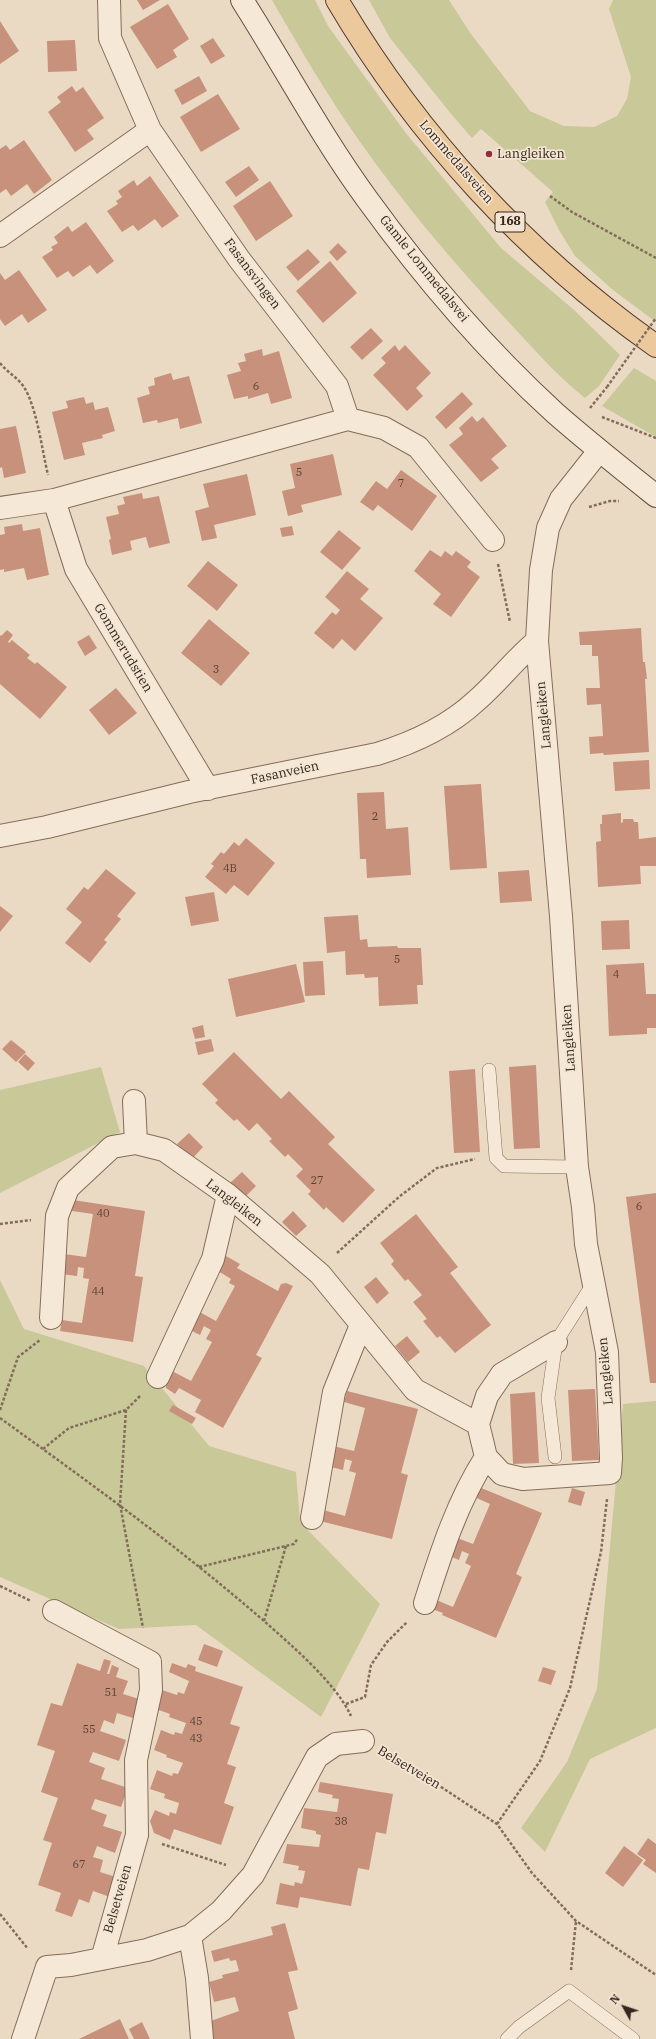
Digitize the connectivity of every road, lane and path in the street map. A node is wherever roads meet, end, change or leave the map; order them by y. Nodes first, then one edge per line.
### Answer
1 (109, 0) edge
2 (242, 0) edge
3 (337, 0) edge
4 (150, 130) junction
5 (550, 196) dead end
6 (0, 236) edge
7 (656, 258) edge
8 (656, 318) edge
9 (656, 346) edge
10 (0, 363) edge
11 (587, 411) dead end
12 (601, 416) dead end
13 (348, 419) junction
14 (656, 438) edge
15 (599, 451) junction
16 (656, 496) edge
17 (54, 500) junction
18 (621, 501) dead end
19 (0, 508) edge
20 (584, 513) dead end
21 (493, 540) joint
22 (530, 646) junction
23 (208, 789) junction
24 (0, 836) edge
25 (490, 1070) dead end
26 (134, 1101) dead end
27 (136, 1143) junction
28 (496, 1158) junction
29 (577, 1167) junction
30 (228, 1195) junction
31 (320, 1274) junction
32 (593, 1284) junction
33 (51, 1318) joint
34 (361, 1325) junction
35 (556, 1342) junction
36 (158, 1378) joint
37 (0, 1410) edge
38 (126, 1410) junction
39 (0, 1418) edge
40 (478, 1424) junction
41 (43, 1449) junction
42 (486, 1457) junction
43 (555, 1457) dead end
44 (610, 1473) junction
45 (120, 1504) junction
46 (312, 1518) joint
47 (286, 1546) junction
48 (199, 1567) junction
49 (0, 1586) edge
50 (425, 1603) joint
51 (54, 1611) joint
52 (264, 1622) junction
53 (150, 1662) junction
54 (346, 1704) junction
55 (363, 1741) junction
56 (497, 1824) junction
57 (137, 1835) junction
58 (253, 1875) junction
59 (0, 1914) edge
60 (576, 1921) junction
61 (190, 1936) junction
62 (102, 1959) junction
63 (47, 1967) junction
64 (656, 1975) edge
65 (569, 1991) junction
66 (23, 2039) edge
67 (202, 2039) edge
68 (507, 2039) edge
69 (633, 2039) edge

1 - 4 street, Fasansvingen
2 - 15 street, Gamle Lommedalsvei
3 - 9 main road, Lommedalsveien / 168
4 - 6 street
4 - 13 street, Fasansvingen
5 - 7 path
8 - 11 path, bridge
10 - 17 path
12 - 14 path
13 - 17 street
13 - 21 street
15 - 16 street, Gamle Lommedalsvei
15 - 22 street, Langleiken
17 - 19 street
17 - 23 street, Gommerudstien
18 - 20 path
21 - 22 path
22 - 23 street, Fasanveien
22 - 29 street, Langleiken
23 - 24 street, Fasanveien
25 - 28 lane
26 - 27 street
27 - 30 street, Langleiken
27 - 33 street, Langleiken
28 - 29 lane
28 - 31 path
29 - 32 street, Langleiken
30 - 31 street, Langleiken
30 - 36 street
31 - 34 street, Langleiken
32 - 35 lane
32 - 44 street, Langleiken
33 - 37 path
34 - 40 street, Langleiken
34 - 46 street
35 - 40 street
35 - 43 lane
36 - 38 path
38 - 41 path
38 - 45 path
39 - 41 path
40 - 42 street
41 - 45 path
42 - 44 street
42 - 50 street
44 - 56 path
45 - 48 path
45 - 53 path
46 - 47 path
47 - 48 path
47 - 52 path
48 - 52 path
49 - 51 path
50 - 54 path
51 - 53 street
52 - 54 path
53 - 57 street, Belsetveien
54 - 55 path
55 - 56 path, Belsetveien
55 - 58 street, Belsetveien
56 - 60 path, Belsetveien
57 - 58 path
57 - 62 street, Belsetveien
58 - 61 street, Belsetveien
59 - 63 path
60 - 64 path, Belsetveien
60 - 65 path
61 - 62 street, Belsetveien
61 - 67 street
62 - 63 street, Belsetveien
63 - 66 street
65 - 68 lane
65 - 69 lane

